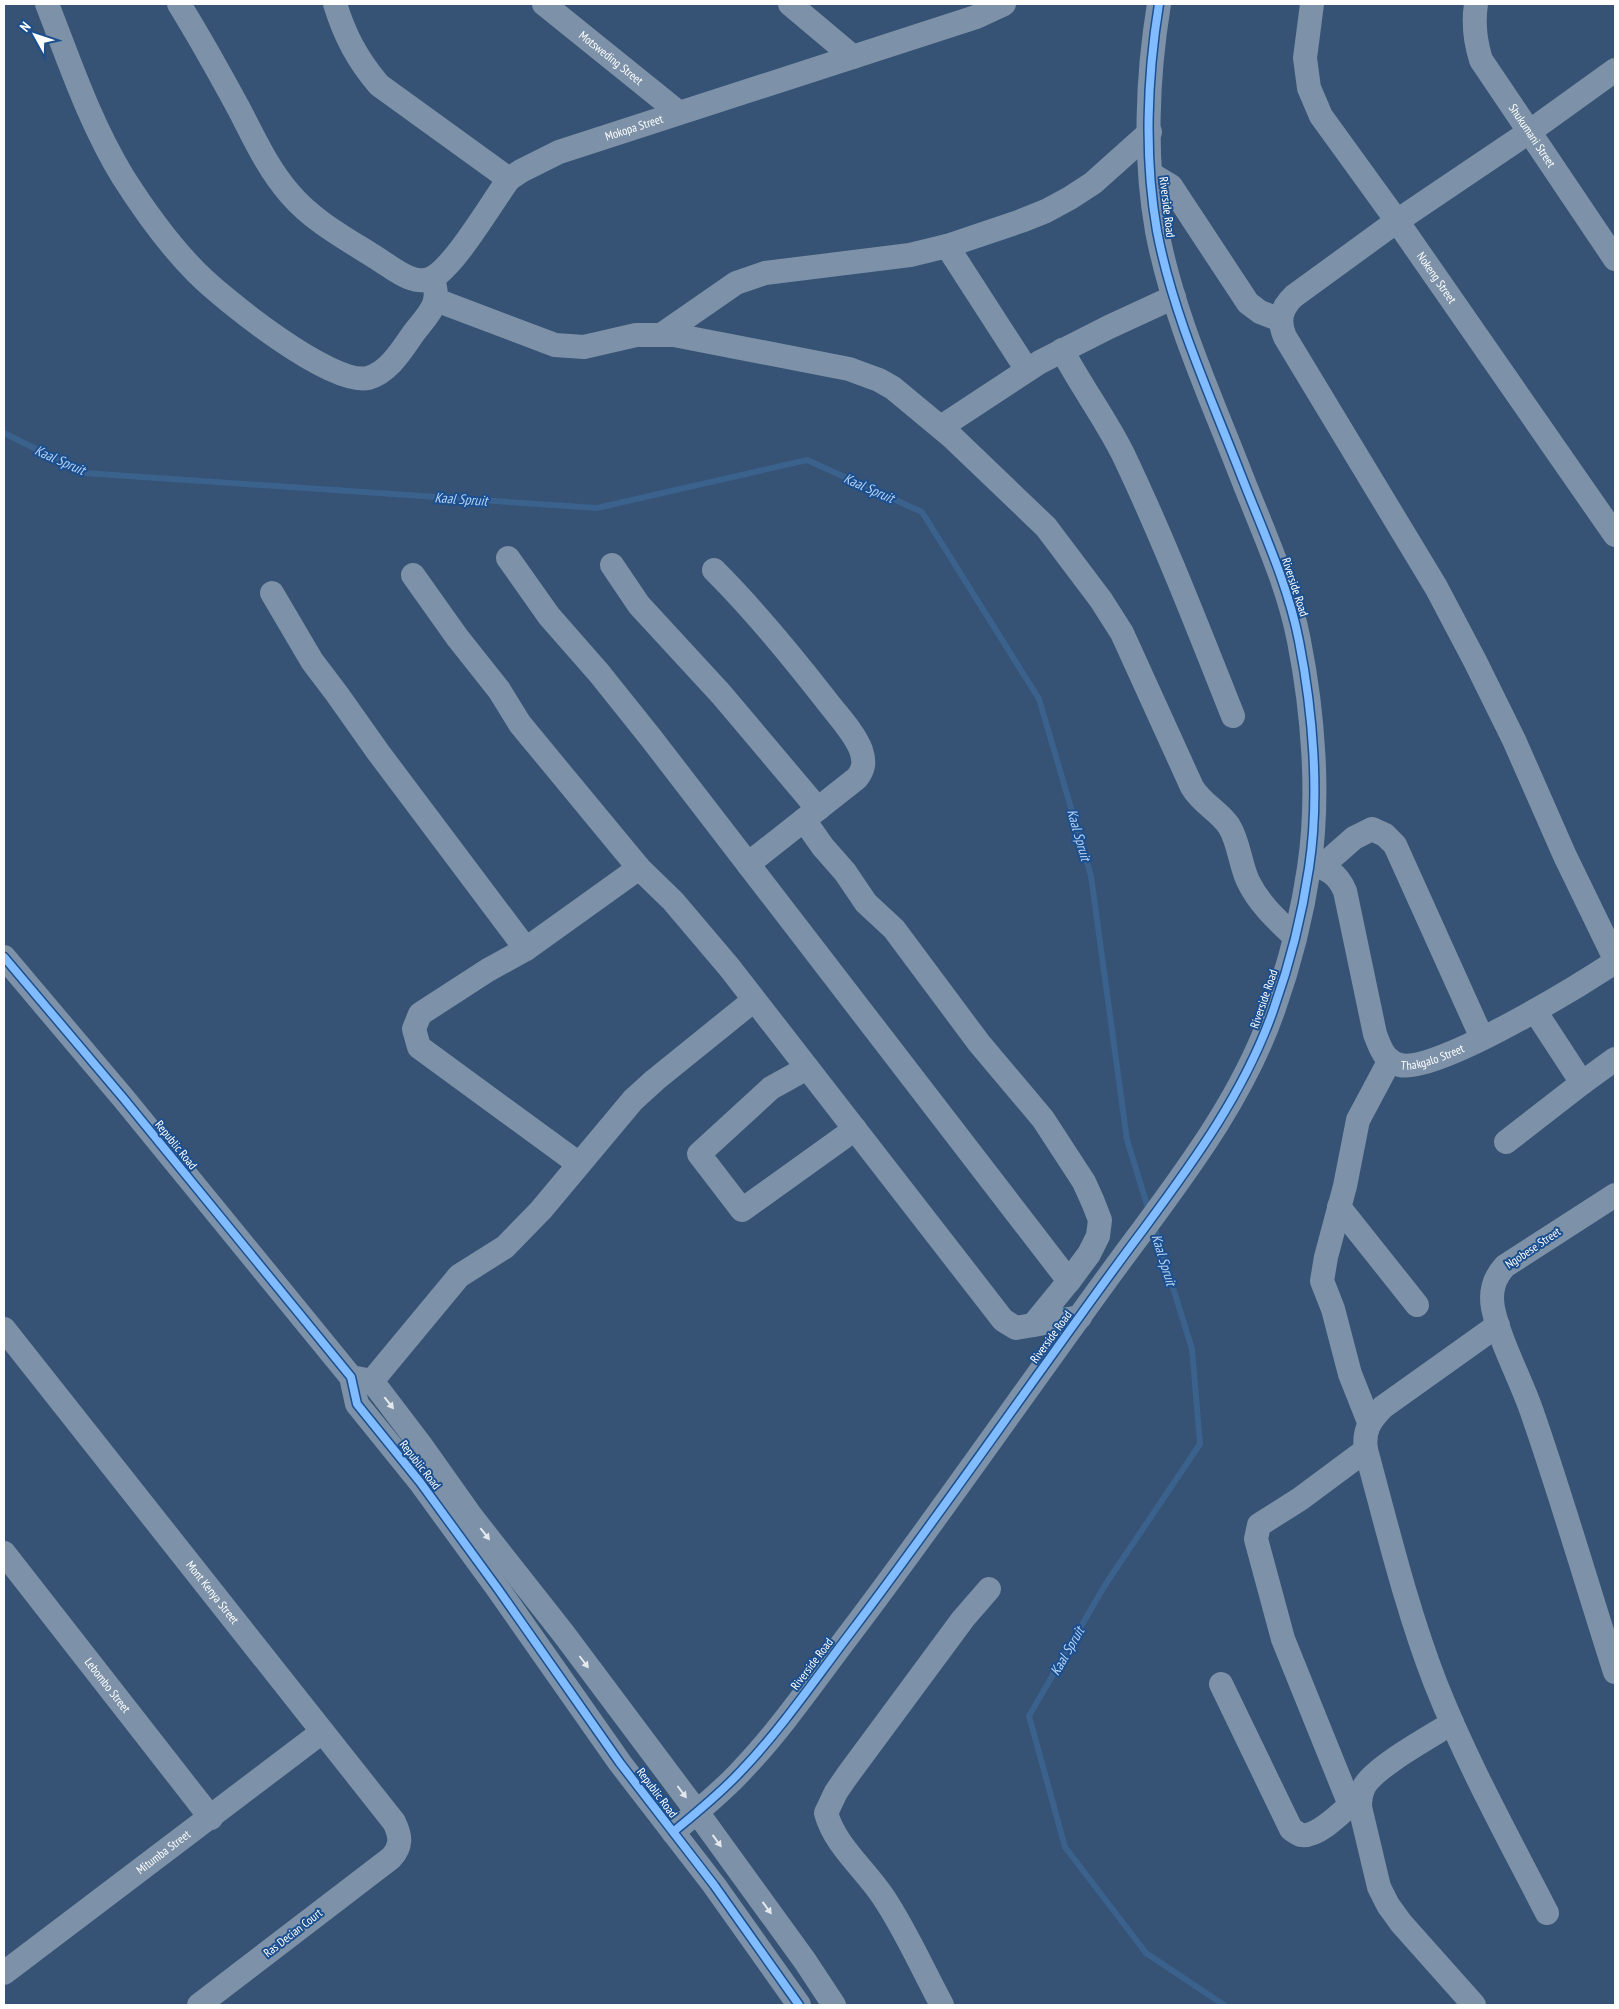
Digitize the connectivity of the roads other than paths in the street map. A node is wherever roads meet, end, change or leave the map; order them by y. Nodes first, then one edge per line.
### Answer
1 (47, 4) edge
2 (179, 4) edge
3 (335, 4) edge
4 (544, 4) edge
5 (790, 4) edge
6 (1004, 4) edge
7 (1159, 4) edge
8 (1312, 4) edge
9 (1476, 4) edge
10 (854, 57) junction
11 (1615, 70) edge
12 (678, 112) junction
13 (1150, 132) junction
14 (1529, 132) junction
15 (1151, 174) junction
16 (509, 179) junction
17 (1397, 220) junction
18 (947, 246) junction
19 (1615, 259) edge
20 (434, 289) junction
21 (1174, 297) junction
22 (1281, 320) junction
23 (660, 335) junction
24 (1062, 350) junction
25 (1027, 370) junction
26 (941, 427) junction
27 (1615, 535) edge
28 (508, 558) dead end
29 (612, 565) dead end
30 (714, 570) dead end
31 (413, 575) dead end
32 (272, 593) dead end
33 (1233, 716) dead end
34 (811, 814) junction
35 (748, 864) junction
36 (1315, 866) junction
37 (639, 868) junction
38 (1295, 937) junction
39 (526, 949) junction
40 (4, 957) edge
41 (1615, 961) edge
42 (754, 1000) junction
43 (1535, 1011) junction
44 (1482, 1038) junction
45 (1615, 1059) edge
46 (1390, 1060) junction
47 (807, 1068) junction
48 (1582, 1083) junction
49 (855, 1129) junction
50 (1506, 1142) dead end
51 (579, 1164) junction
52 (1615, 1194) edge
53 (1339, 1207) junction
54 (1069, 1281) junction
55 (1418, 1305) dead end
56 (1080, 1316) junction
57 (1033, 1325) junction
58 (1498, 1326) junction
59 (4, 1329) edge
60 (361, 1379) junction
61 (1369, 1422) junction
62 (1366, 1450) junction
63 (4, 1553) edge
64 (989, 1588) dead end
65 (1615, 1672) edge
66 (1221, 1684) dead end
67 (1452, 1723) junction
68 (322, 1732) junction
69 (1355, 1801) junction
70 (697, 1812) junction
71 (211, 1818) junction
72 (673, 1832) junction
73 (387, 1861) joint
74 (1547, 1913) dead end
75 (4, 1973) edge
76 (199, 2005) edge
77 (799, 2005) edge
78 (834, 2005) edge
79 (942, 2005) edge
80 (1474, 2005) edge

1 - 20 street
2 - 20 street
3 - 16 street
4 - 12 street, Motsweding Street
5 - 10 street
6 - 10 street, Mokopa Street
7 - 13 street, Riverside Road
8 - 17 street, Nokeng Street
9 - 14 street, Shukumani Street
10 - 12 street, Mokopa Street
11 - 14 street
12 - 16 street, Mokopa Street
13 - 15 street, Riverside Road
13 - 18 street
14 - 17 street
14 - 19 street, Shukumani Street
15 - 21 street, Riverside Road
15 - 22 street
16 - 20 street
17 - 22 street
17 - 27 street, Nokeng Street
18 - 23 street
18 - 25 street
20 - 23 street
21 - 24 street
21 - 36 street, Riverside Road
22 - 41 street
23 - 26 street
24 - 25 street
24 - 33 street
25 - 26 street
26 - 38 street
28 - 35 street
29 - 34 street
30 - 34 street
31 - 37 street
32 - 39 street
34 - 35 street
34 - 54 street
35 - 54 street
36 - 38 street, Riverside Road
36 - 44 street
36 - 46 street, Thakgalo Street
37 - 39 street
37 - 42 street
38 - 56 street, Riverside Road
39 - 51 street
40 - 60 street, Republic Road
41 - 43 street, Thakgalo Street
42 - 47 street
42 - 51 street
43 - 44 street, Thakgalo Street
43 - 48 street
44 - 46 street, Thakgalo Street
45 - 48 street
46 - 53 street
47 - 49 street
47 - 49 street
48 - 50 street
49 - 57 street
51 - 60 street
52 - 58 street, Ngobese Street
53 - 55 street
53 - 61 street
54 - 57 street
56 - 57 street
56 - 70 street, Riverside Road
58 - 61 street
58 - 65 street, Ngobese Street
59 - 68 street, Mont Kenya Street
60 -> 70 street, Republic Road
60 - 72 street, Republic Road
61 - 62 street
62 - 67 street
62 - 69 street
63 - 71 street, Lebombo Street
64 - 79 street
66 - 69 street
67 - 69 street
67 - 74 street
68 - 71 street, Mitumba Street
68 - 73 street, Mont Kenya Street
69 - 80 street
70 - 72 street, Riverside Road
70 -> 78 street, Republic Road
71 - 75 street, Mitumba Street
72 - 77 street, Republic Road
73 - 76 street, Ras Decian Court

